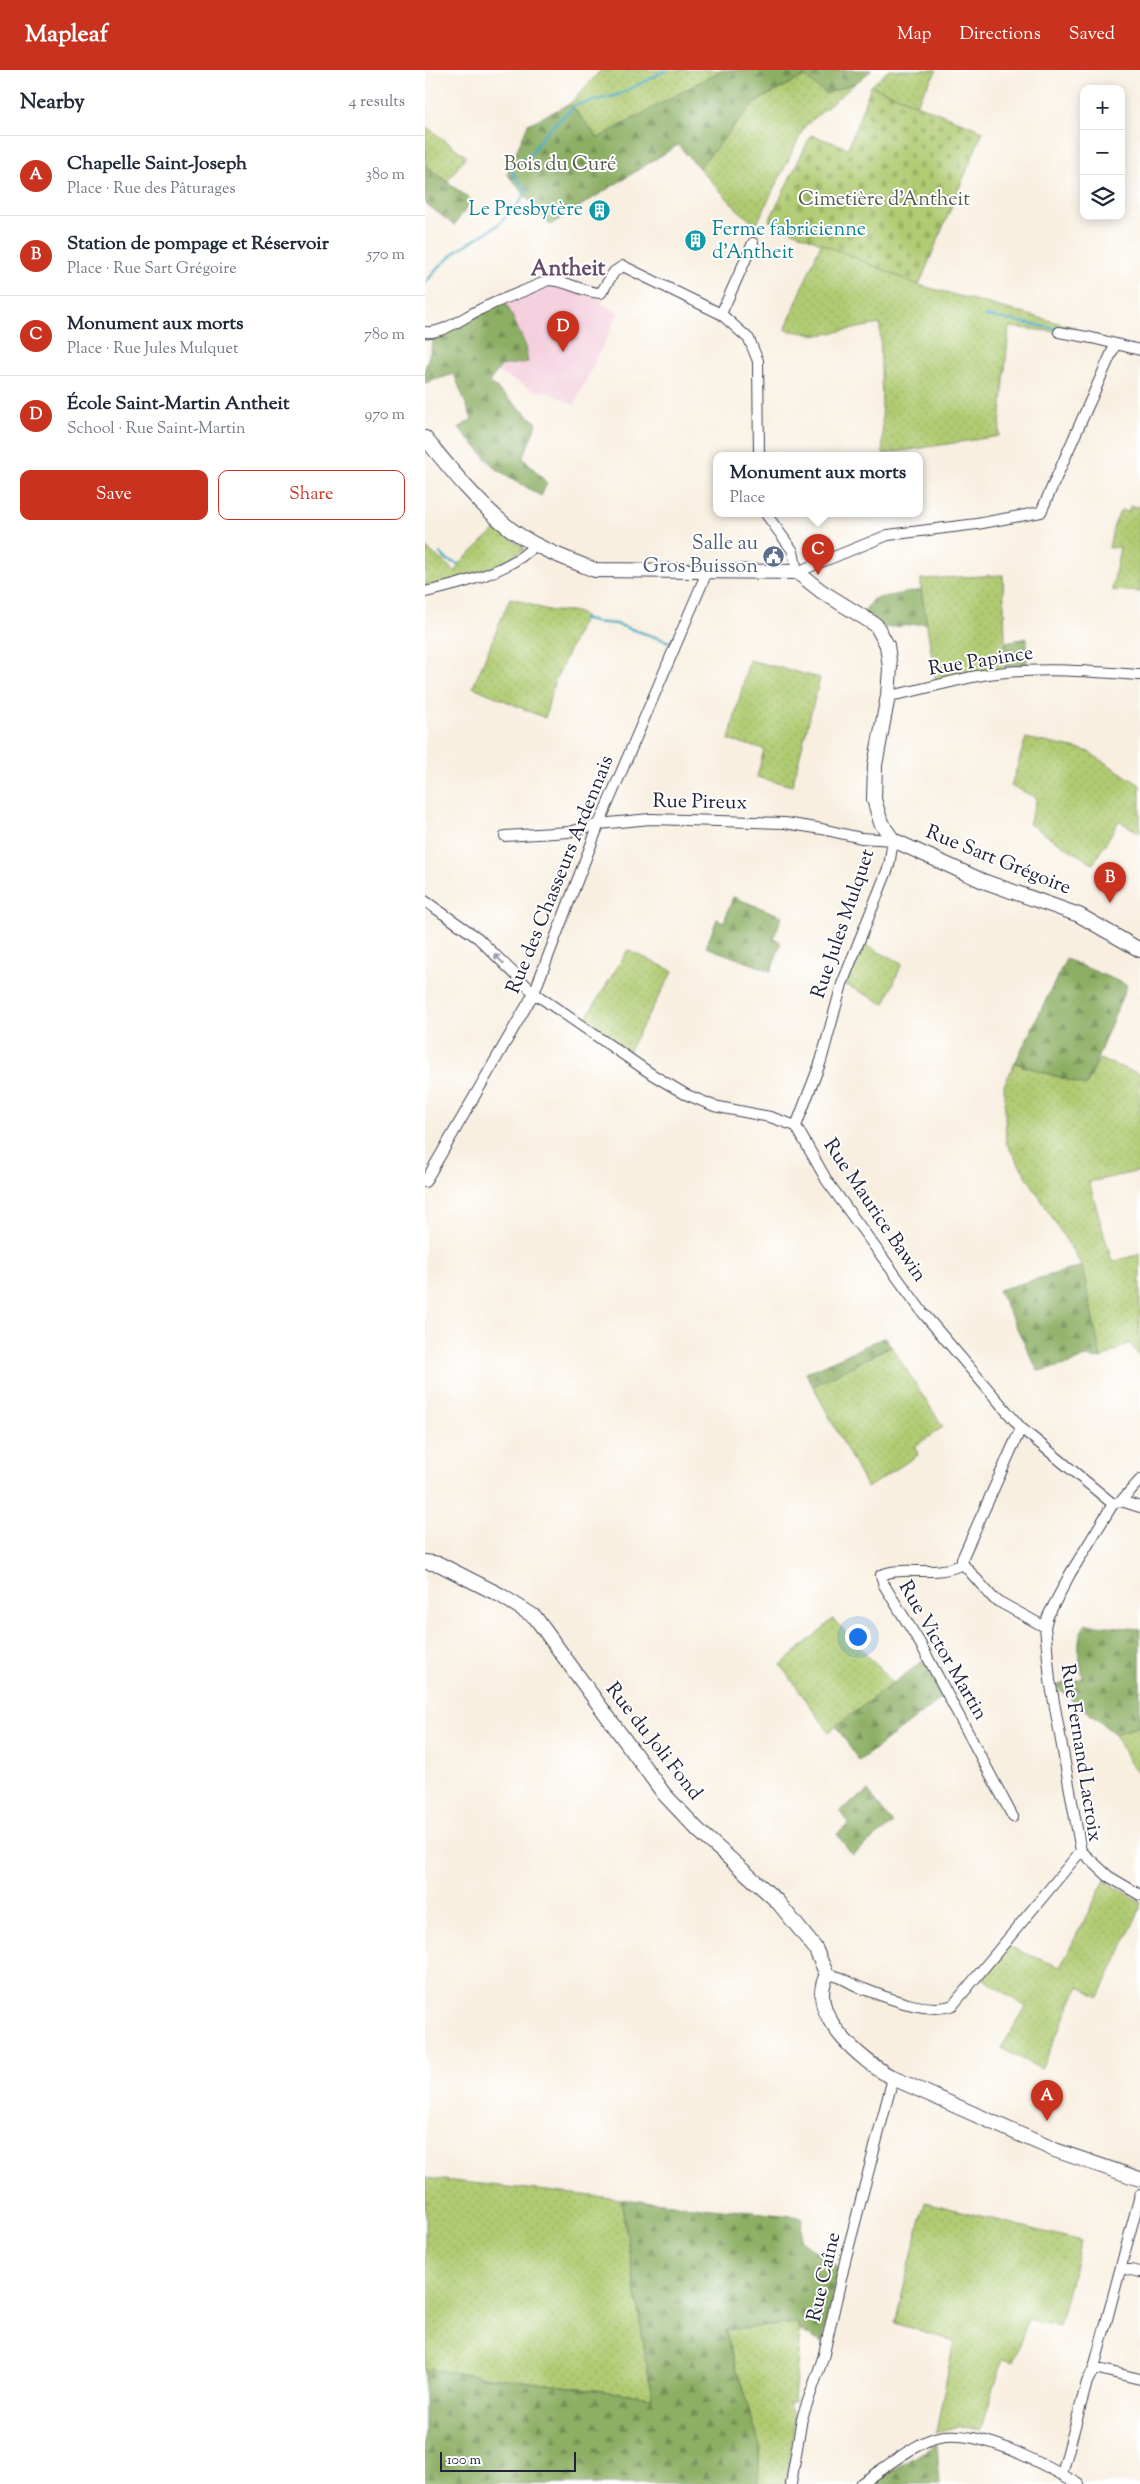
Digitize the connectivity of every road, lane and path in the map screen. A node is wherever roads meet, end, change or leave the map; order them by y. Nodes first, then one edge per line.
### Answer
1 (753, 243) dead end
2 (721, 314) junction
3 (425, 332) edge
4 (1059, 332) dead end
5 (1115, 345) junction
6 (1140, 350) edge
7 (425, 438) edge
8 (759, 452) edge
9 (768, 517) edge
10 (537, 544) junction
11 (706, 570) junction
12 (797, 572) junction
13 (425, 592) edge
14 (1140, 675) edge
15 (888, 696) junction
16 (599, 824) junction
17 (505, 836) dead end
18 (893, 840) junction
19 (425, 901) edge
20 (1140, 950) edge
21 (534, 992) junction
22 (796, 1126) junction
23 (425, 1182) edge
24 (1021, 1428) junction
25 (1140, 1480) edge
26 (1117, 1503) junction
27 (1140, 1508) edge
28 (425, 1562) edge
29 (963, 1564) junction
30 (1045, 1627) junction
31 (1013, 1817) dead end
32 (1081, 1851) junction
33 (1140, 1895) edge
34 (827, 1976) junction
35 (893, 2078) junction
36 (1140, 2179) edge
37 (1140, 2195) edge
38 (1121, 2268) junction
39 (1140, 2272) edge
40 (1095, 2368) junction
41 (1140, 2379) edge
42 (1062, 2474) junction
43 (791, 2484) edge
44 (860, 2484) edge
45 (1079, 2484) edge

1 - 2 street
2 - 3 street
2 - 8 street
4 - 5 street
5 - 6 street
5 - 12 street
7 - 10 street
9 - 12 street
10 - 11 street
10 - 13 street
11 - 12 street
11 - 16 street, Rue des Chasseurs Ardennais
12 - 15 street, Rue Jules Mulquet
14 - 15 street, Rue Papince
15 - 18 street, Rue Jules Mulquet
16 - 17 street, Rue Pireux
16 - 18 street, Rue Pireux
16 - 21 street, Rue des Chasseurs Ardennais
18 - 20 street, Rue Sart Grégoire
18 - 22 street, Rue Jules Mulquet
21 -> 19 street
21 - 22 street
21 - 23 street, Rue des Chasseurs Ardennais
22 - 24 street, Rue Maurice Bawin
24 - 26 street, Rue Maurice Bawin
24 - 29 street
25 - 26 street, Rue Fernand Lacroix
26 - 27 street, Rue Maurice Bawin
26 - 30 street, Rue Fernand Lacroix
28 - 34 street, Rue du Joli Fond
29 - 30 street
29 - 31 street, Rue Victor Martin
30 - 32 street, Rue Fernand Lacroix
32 - 33 street
32 - 34 street, Rue Fernand Lacroix
34 - 35 street
35 - 36 street
35 - 43 street, Rue Caîne
37 - 38 street
38 - 39 street
38 - 40 street
40 - 41 street
40 - 42 street
42 - 44 street
42 - 45 street

